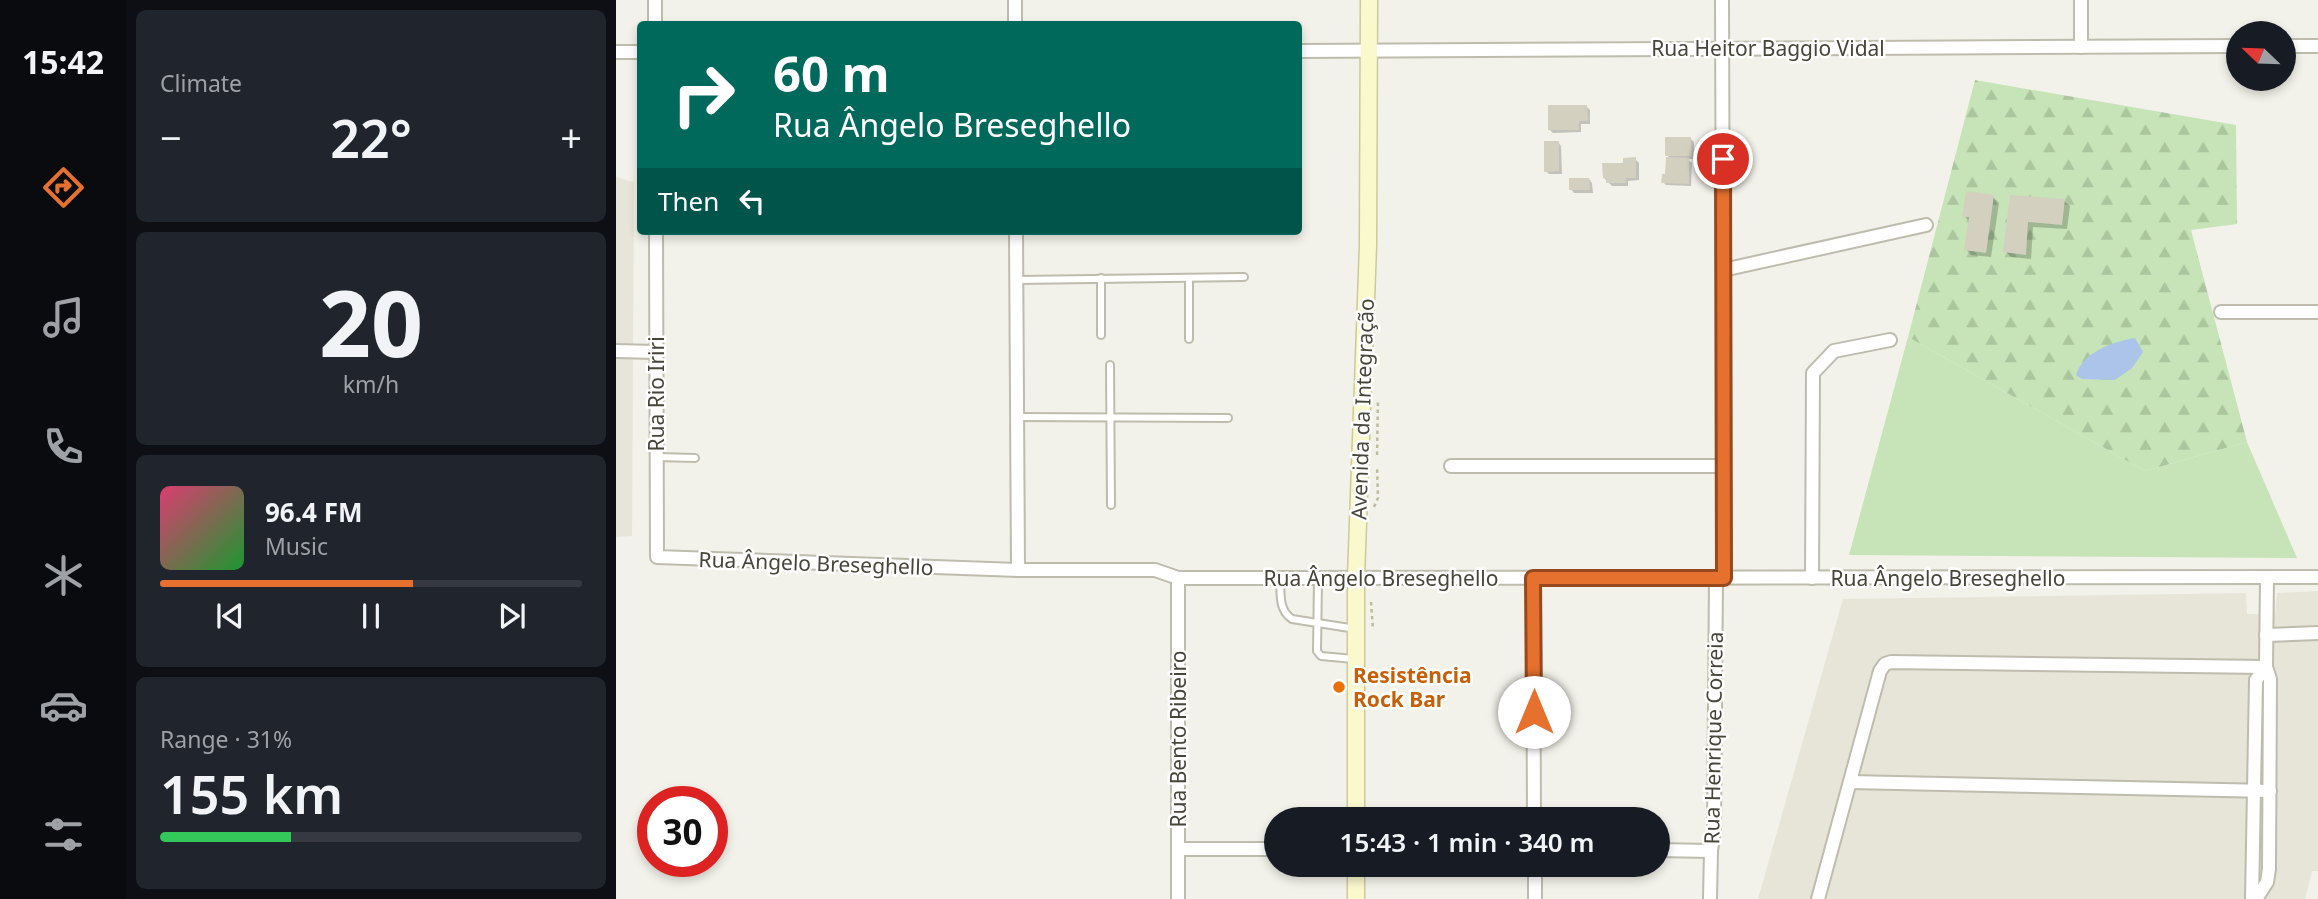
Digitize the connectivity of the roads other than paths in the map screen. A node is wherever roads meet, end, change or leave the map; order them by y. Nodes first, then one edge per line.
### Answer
1 (655, 0) edge
2 (1015, 0) edge
3 (1368, 0) edge
4 (1723, 0) edge
5 (2081, 0) edge
6 (655, 21) edge
7 (1015, 21) edge
8 (2226, 46) edge
9 (2296, 46) edge
10 (2318, 46) edge
11 (2081, 47) junction
12 (1723, 48) junction
13 (1302, 51) edge
14 (1369, 51) junction
15 (616, 52) edge
16 (637, 52) edge
17 (1926, 225) dead end
18 (656, 235) edge
19 (1016, 235) edge
20 (1723, 270) junction
21 (1244, 277) dead end
22 (1101, 278) junction
23 (1189, 278) junction
24 (1017, 279) junction
25 (2221, 312) dead end
26 (2318, 312) edge
27 (1101, 335) dead end
28 (1189, 338) dead end
29 (1890, 340) dead end
30 (616, 351) edge
31 (656, 352) junction
32 (1111, 365) dead end
33 (1017, 417) junction
34 (1110, 418) junction
35 (1228, 418) dead end
36 (656, 457) junction
37 (695, 458) dead end
38 (1724, 466) junction
39 (1451, 467) dead end
40 (1111, 505) dead end
41 (657, 557) joint
42 (1018, 570) junction
43 (2318, 577) edge
44 (1178, 578) junction
45 (1280, 578) junction
46 (1318, 578) junction
47 (1356, 578) junction
48 (1533, 578) junction
49 (1720, 578) junction
50 (1812, 578) junction
51 (2267, 578) junction
52 (1317, 622) junction
53 (1356, 629) junction
54 (2318, 633) edge
55 (2266, 635) junction
56 (1356, 659) junction
57 (2266, 667) junction
58 (1850, 782) junction
59 (2255, 790) junction
60 (2270, 791) junction
61 (1356, 807) edge
62 (1534, 807) edge
63 (1178, 849) junction
64 (1264, 849) edge
65 (1670, 850) edge
66 (1711, 851) junction
67 (1356, 877) edge
68 (1535, 877) edge
69 (1178, 899) edge
70 (1356, 899) edge
71 (1535, 899) edge
72 (1710, 899) edge
73 (1818, 899) edge
74 (2254, 899) edge

1 - 6 street
2 - 7 street
3 - 14 main road, Avenida da Integração
4 - 12 street, Rua Henrique Correia
5 - 11 street
8 - 11 street, Rua Heitor Baggio Vidal
9 - 10 street
11 - 12 street, Rua Heitor Baggio Vidal
12 - 14 street, Rua Heitor Baggio Vidal
12 - 20 street, Rua Henrique Correia
13 - 14 street, Rua Heitor Baggio Vidal
14 - 47 main road, Avenida da Integração
15 - 16 street
17 - 20 street
18 - 31 street, Rua Rio Iriri
19 - 24 street
20 - 38 street, Rua Henrique Correia
21 - 23 lane
22 - 23 lane
22 - 24 lane
22 - 27 lane
23 - 28 lane
24 - 33 street
25 - 26 street
29 - 50 street
30 - 31 street
31 - 36 street, Rua Rio Iriri
32 - 34 lane
33 - 34 lane
33 - 42 street
34 - 35 lane
34 - 40 lane
36 - 37 lane
36 - 41 street, Rua Rio Iriri
38 - 39 street
38 - 49 street, Rua Henrique Correia
41 - 42 street, Rua Ângelo Breseghello
42 - 44 street, Rua Ângelo Breseghello
43 - 51 street, Rua Ângelo Breseghello
44 - 45 street, Rua Ângelo Breseghello
44 - 63 street, Rua Bento Ribeiro
45 - 46 street, Rua Ângelo Breseghello
45 - 52 lane
46 - 47 street, Rua Ângelo Breseghello
46 - 52 lane
47 - 48 street, Rua Ângelo Breseghello
47 - 53 main road, Avenida da Integração
48 - 49 street, Rua Ângelo Breseghello
48 - 62 street
49 - 50 street, Rua Ângelo Breseghello
49 - 66 street, Rua Henrique Correia
50 - 51 street, Rua Ângelo Breseghello
51 - 55 street
52 - 53 lane
52 - 56 lane
53 - 56 main road, Avenida da Integração
54 - 55 street
55 - 57 street
56 - 61 main road, Avenida da Integração
57 - 58 street
57 - 59 street
57 - 60 street
58 - 59 street
58 - 73 street
59 - 60 street
59 - 74 street
60 - 74 street
63 - 64 street
63 - 69 street, Rua Bento Ribeiro
65 - 66 street
66 - 72 street, Rua Henrique Correia
67 - 70 main road
68 - 71 street

